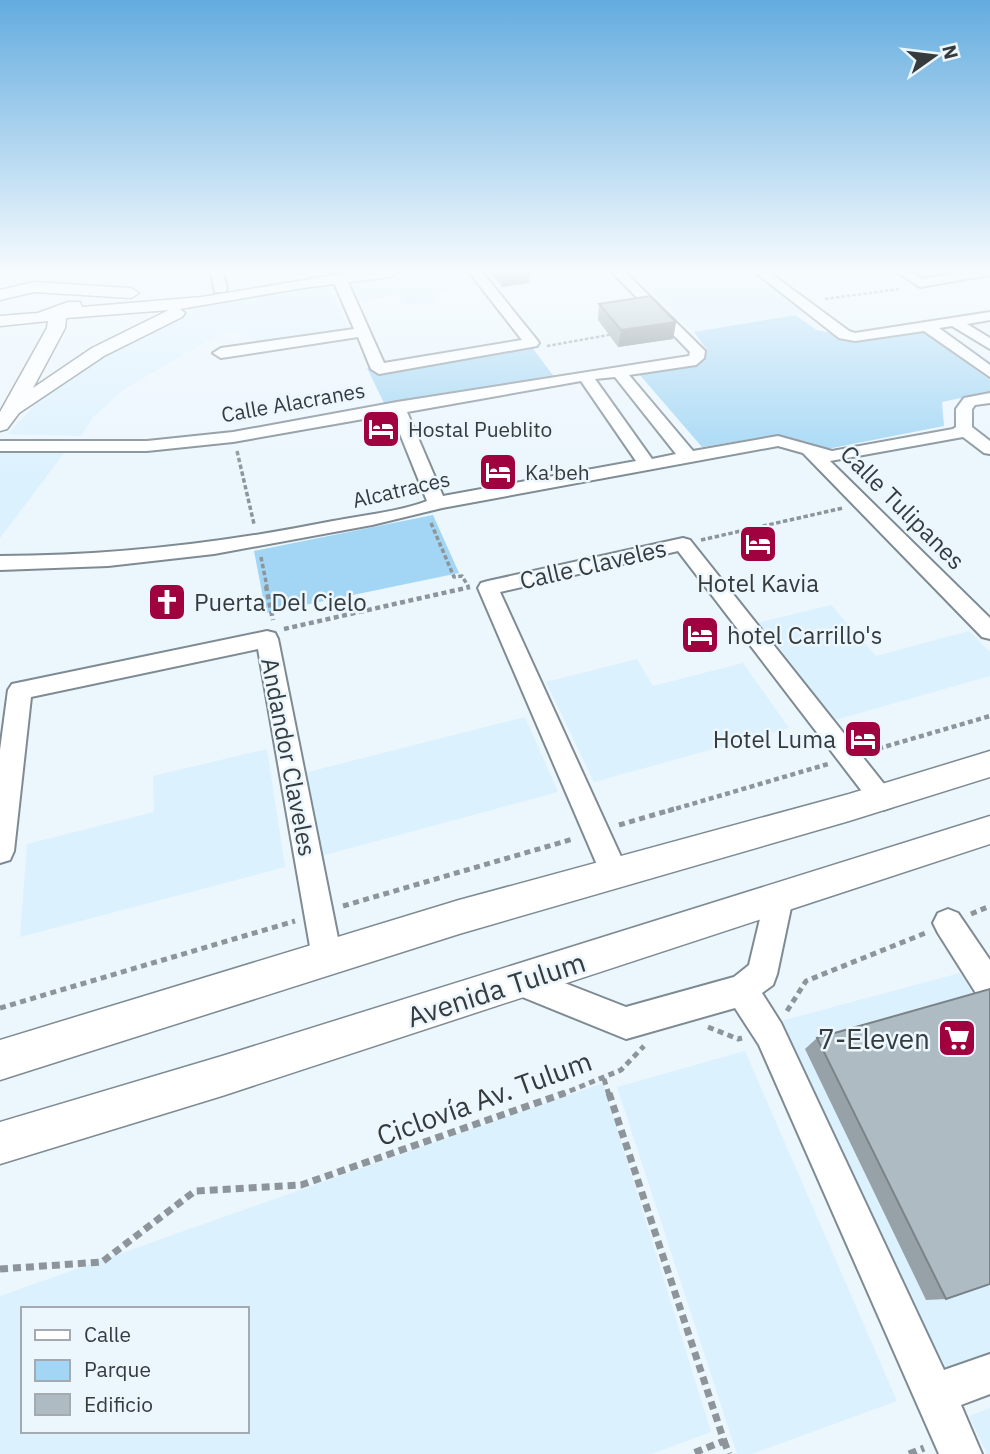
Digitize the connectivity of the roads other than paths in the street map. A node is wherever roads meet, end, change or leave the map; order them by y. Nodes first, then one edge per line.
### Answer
1 (50, 340) edge
2 (121, 340) edge
3 (309, 340) edge
4 (366, 340) edge
5 (529, 340) edge
6 (688, 340) edge
7 (946, 340) edge
8 (221, 353) dead end
9 (619, 372) junction
10 (990, 372) edge
11 (585, 376) junction
12 (990, 398) edge
13 (397, 407) junction
14 (5, 419) edge
15 (964, 429) junction
16 (0, 446) edge
17 (808, 449) junction
18 (990, 449) edge
19 (688, 457) junction
20 (647, 464) junction
21 (431, 506) junction
22 (0, 563) edge
23 (990, 631) edge
24 (990, 764) edge
25 (883, 799) junction
26 (990, 830) edge
27 (0, 850) edge
28 (614, 872) junction
29 (779, 898) junction
30 (948, 923) road end
31 (327, 958) junction
32 (521, 981) junction
33 (990, 986) edge
34 (742, 990) junction
35 (0, 1060) edge
36 (0, 1143) edge
37 (990, 1374) edge
38 (933, 1395) junction
39 (961, 1454) edge

1 - 14 main road
2 - 14 main road
3 - 8 street
4 - 5 street
6 - 9 street, Calle Alacranes
7 - 10 street
9 - 11 street, Calle Alacranes
9 - 19 street
11 - 13 street, Calle Alacranes
11 - 20 street
12 - 15 street
13 - 16 street, Calle Alacranes
13 - 21 street
15 - 17 street, Alcatraces
15 - 18 street
17 - 19 street, Alcatraces
17 - 23 street, Calle Tulipanes
19 - 20 street, Alcatraces
20 - 21 street, Alcatraces
21 - 22 street, Alcatraces
24 - 25 main road
25 - 28 main road
25 - 28 street, Calle Claveles
26 - 29 main road, Avenida Tulum
27 - 31 street, Andandor Claveles
28 - 31 main road
29 - 32 main road, Avenida Tulum
29 - 34 street
30 - 33 street
31 - 35 main road
32 - 34 street
32 - 36 main road, Avenida Tulum
34 - 38 street
37 - 38 street
38 - 39 street

